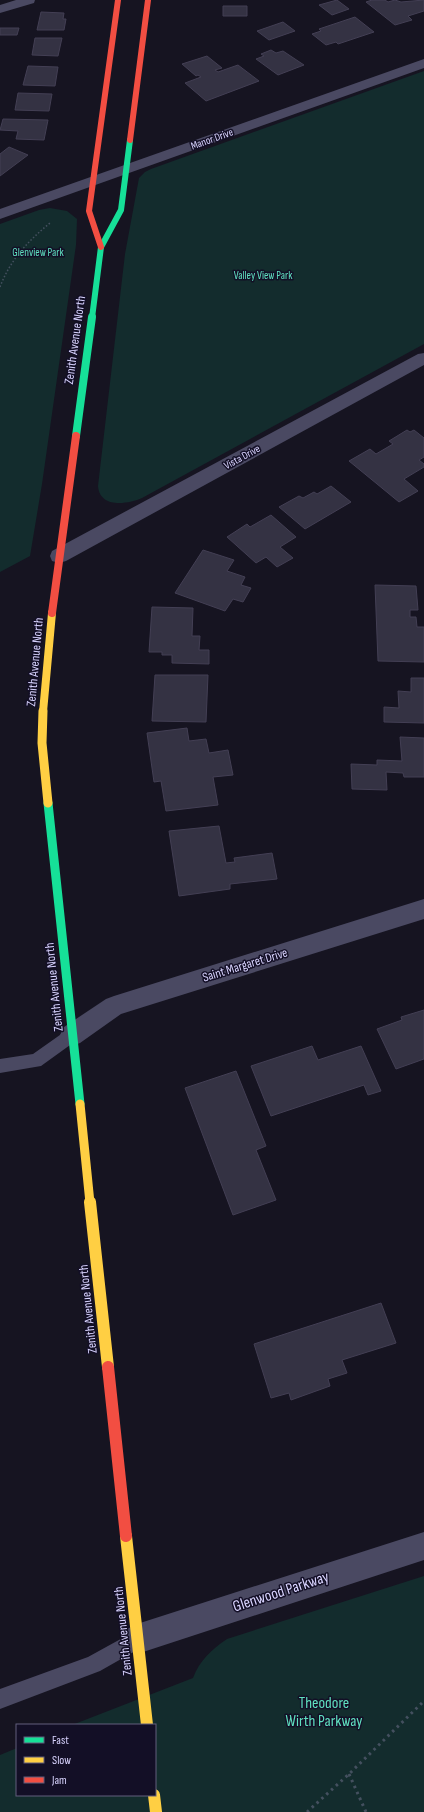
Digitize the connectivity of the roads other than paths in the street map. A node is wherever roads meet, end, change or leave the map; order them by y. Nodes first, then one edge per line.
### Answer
1 (29, 0) edge
2 (118, 0) edge
3 (148, 0) edge
4 (0, 8) edge
5 (424, 63) edge
6 (125, 170) junction
7 (93, 181) junction
8 (0, 214) edge
9 (101, 247) junction
10 (424, 358) edge
11 (59, 556) junction
12 (424, 909) edge
13 (72, 1035) junction
14 (0, 1066) edge
15 (424, 1546) edge
16 (137, 1639) junction
17 (0, 1699) edge
18 (147, 1724) edge
19 (154, 1796) edge
20 (156, 1812) edge

1 - 4 street
2 - 7 street, Zenith Avenue North
3 - 6 street, Zenith Avenue North
5 - 6 street, Manor Drive
6 - 7 street, Manor Drive
6 - 9 street, Zenith Avenue North
7 - 8 street, Manor Drive
7 - 9 street, Zenith Avenue North
9 - 11 street, Zenith Avenue North
10 - 11 street, Vista Drive
11 - 13 street, Zenith Avenue North
12 - 13 street, Saint Margaret Drive
13 - 14 lane
13 - 16 street, Zenith Avenue North
15 - 16 street, Glenwood Parkway
16 - 17 lane
16 - 18 street, Zenith Avenue North
19 - 20 street

